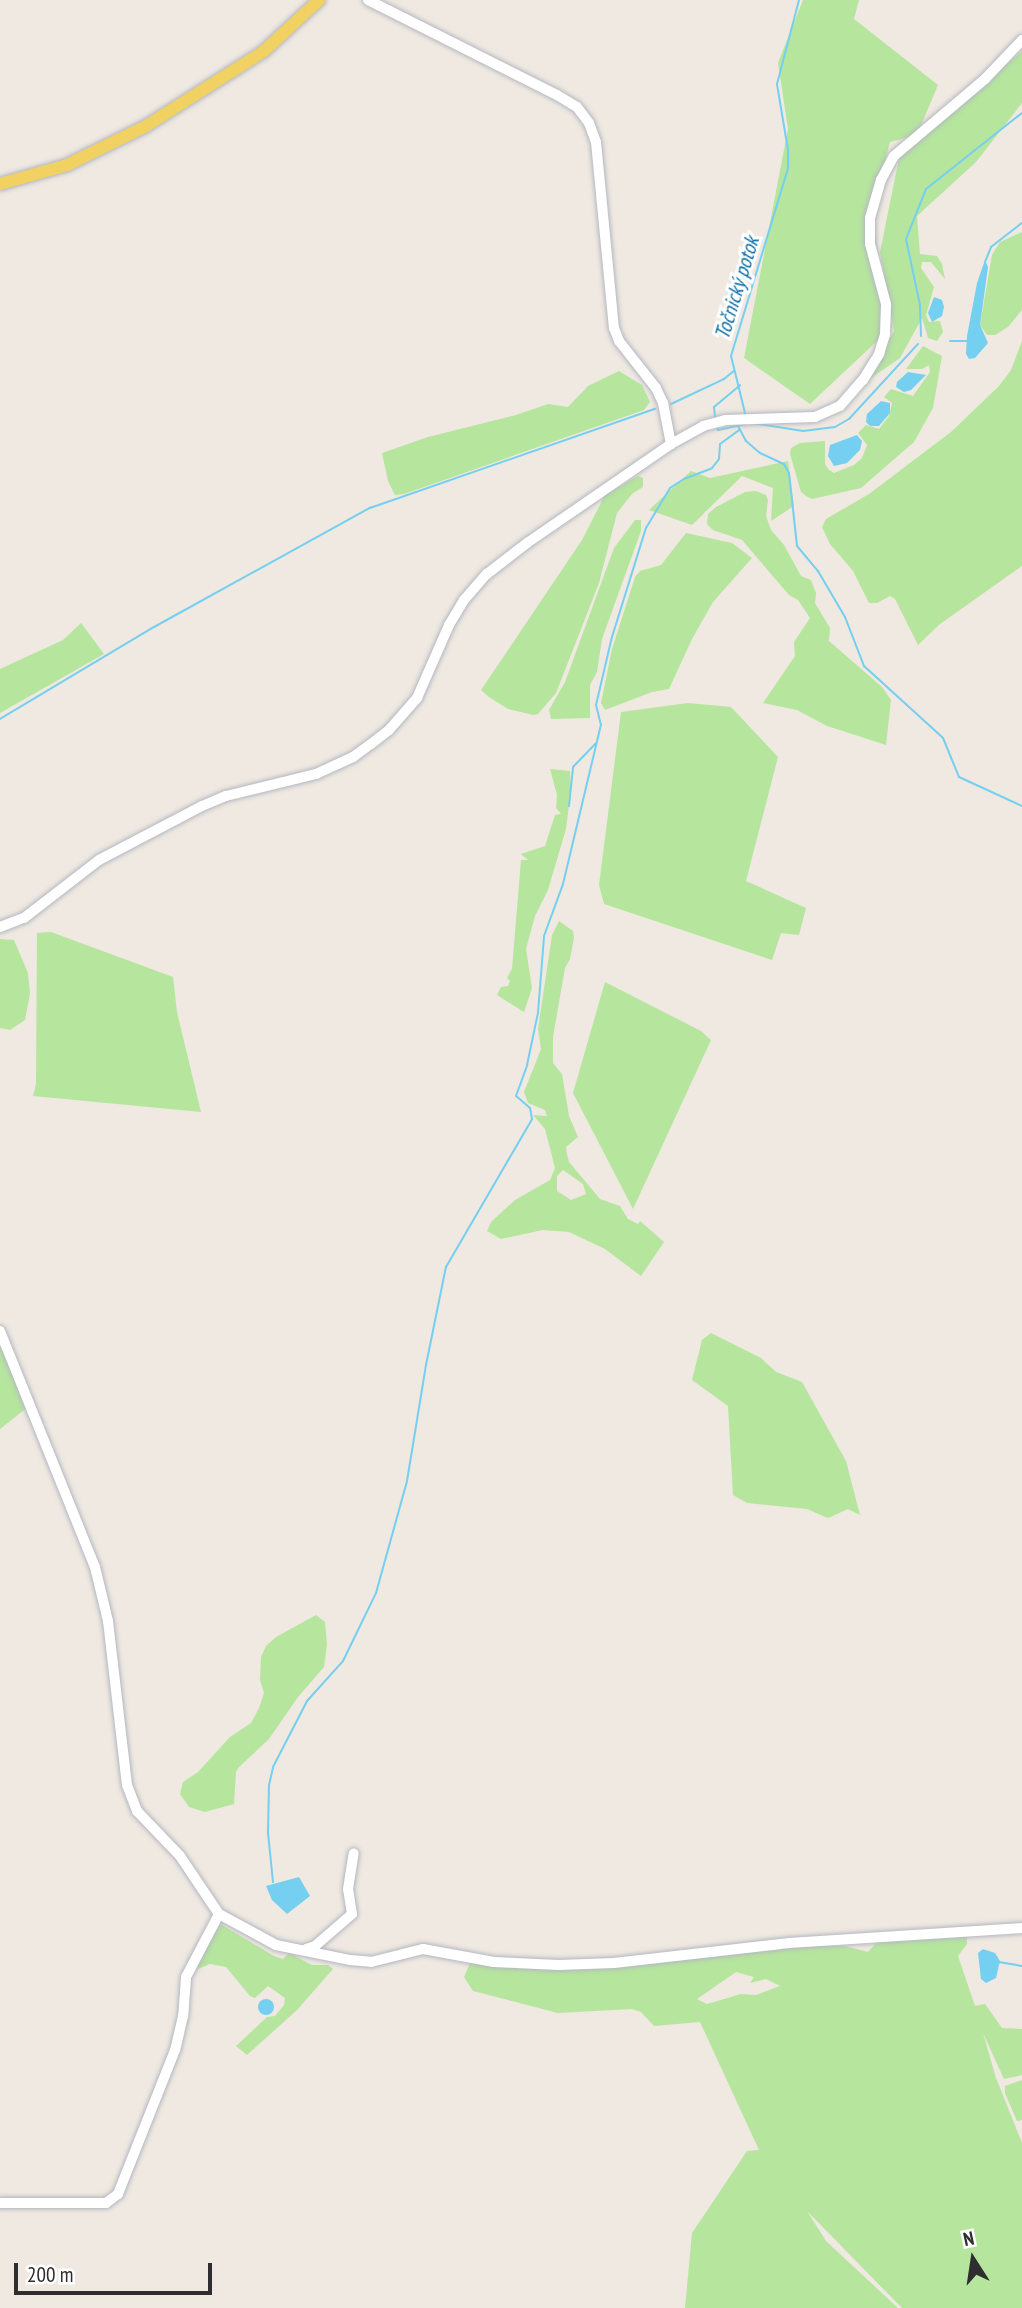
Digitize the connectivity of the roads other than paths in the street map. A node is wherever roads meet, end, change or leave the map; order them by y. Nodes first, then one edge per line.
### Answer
1 (319, 0) edge
2 (368, 0) edge
3 (1022, 40) edge
4 (0, 184) edge
5 (671, 444) junction
6 (0, 927) edge
7 (0, 1331) edge
8 (355, 1853) dead end
9 (219, 1914) junction
10 (1022, 1928) edge
11 (302, 1950) junction
12 (0, 2203) edge

1 - 4 main road
2 - 5 street
3 - 5 street
5 - 6 street
7 - 9 street
8 - 11 street
9 - 11 street
9 - 12 street
10 - 11 street

